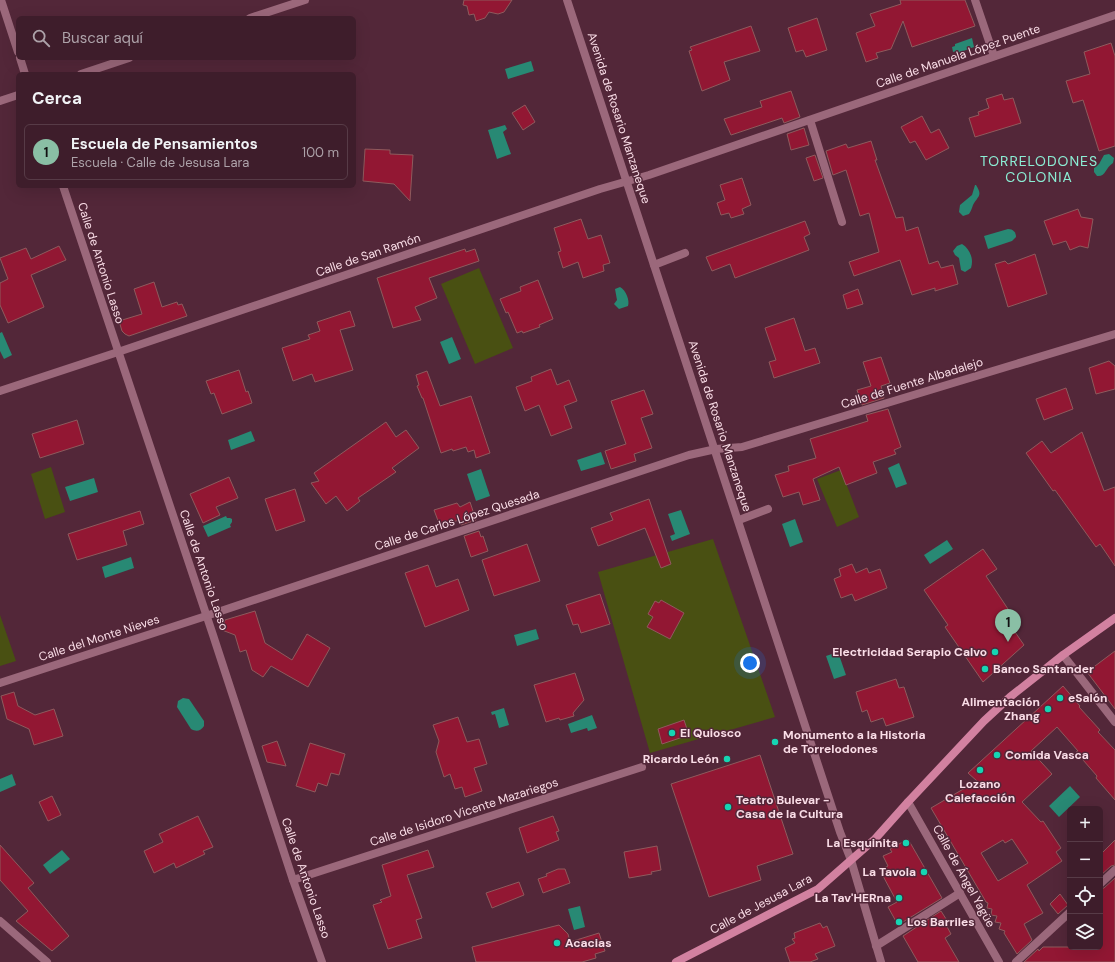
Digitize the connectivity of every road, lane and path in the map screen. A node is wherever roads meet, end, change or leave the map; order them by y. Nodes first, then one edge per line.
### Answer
1 (1, 0) edge
2 (305, 0) edge
3 (567, 0) edge
4 (975, 0) edge
5 (1115, 15) edge
6 (256, 16) edge
7 (16, 46) edge
8 (994, 56) junction
9 (21, 60) edge
10 (123, 60) edge
11 (25, 72) edge
12 (87, 72) edge
13 (16, 96) edge
14 (0, 100) edge
15 (810, 120) junction
16 (627, 182) junction
17 (64, 188) edge
18 (842, 222) dead end
19 (685, 253) dead end
20 (654, 265) junction
21 (1115, 334) edge
22 (118, 352) junction
23 (0, 391) edge
24 (716, 449) junction
25 (768, 509) dead end
26 (739, 520) junction
27 (206, 616) junction
28 (1115, 618) edge
29 (1063, 655) junction
30 (0, 683) edge
31 (1115, 722) edge
32 (642, 768) dead end
33 (908, 802) junction
34 (851, 860) junction
35 (1115, 870) edge
36 (293, 880) junction
37 (1103, 881) edge
38 (960, 893) junction
39 (1068, 914) edge
40 (0, 922) edge
41 (876, 946) junction
42 (47, 962) edge
43 (322, 962) edge
44 (676, 962) edge
45 (881, 962) edge
46 (1000, 962) edge
47 (1016, 962) edge

1 - 7 street
2 - 6 street
3 - 16 street, Avenida de Rosario Manzaneque
4 - 8 street
5 - 8 street, Calle de Manuela López Puente
8 - 15 street, Calle de Manuela López Puente
9 - 11 street
10 - 12 street
13 - 14 street
15 - 16 street, Calle de Manuela López Puente
15 - 18 street
16 - 20 street, Avenida de Rosario Manzaneque
16 - 22 street, Calle de San Ramón
17 - 22 street, Calle de Antonio Lasso
19 - 20 street
20 - 24 street, Avenida de Rosario Manzaneque
21 - 24 street, Calle de Fuente Albadalejo
22 - 23 street, Calle de San Ramón
22 - 27 street, Calle de Antonio Lasso
24 - 26 street, Avenida de Rosario Manzaneque
24 - 27 street, Calle de Carlos López Quesada
25 - 26 street
26 - 34 street, Avenida de Rosario Manzaneque
27 - 30 street, Calle del Monte Nieves
27 - 36 street, Calle de Antonio Lasso
28 - 29 main road, Calle de Jesusa Lara
29 - 31 street
29 - 33 main road, Calle de Jesusa Lara
32 - 36 street, Calle de Isidoro Vicente Mazariegos
33 - 34 main road, Calle de Jesusa Lara
33 - 38 street, Calle de Ángel Yagüe
34 - 41 street, Avenida de Rosario Manzaneque
34 - 44 main road, Calle de Jesusa Lara
35 - 37 street
36 - 43 street, Calle de Antonio Lasso
38 - 41 street
38 - 46 street, Calle de Ángel Yagüe
39 - 47 street
40 - 42 street
41 - 45 street, Avenida de Rosario Manzaneque

